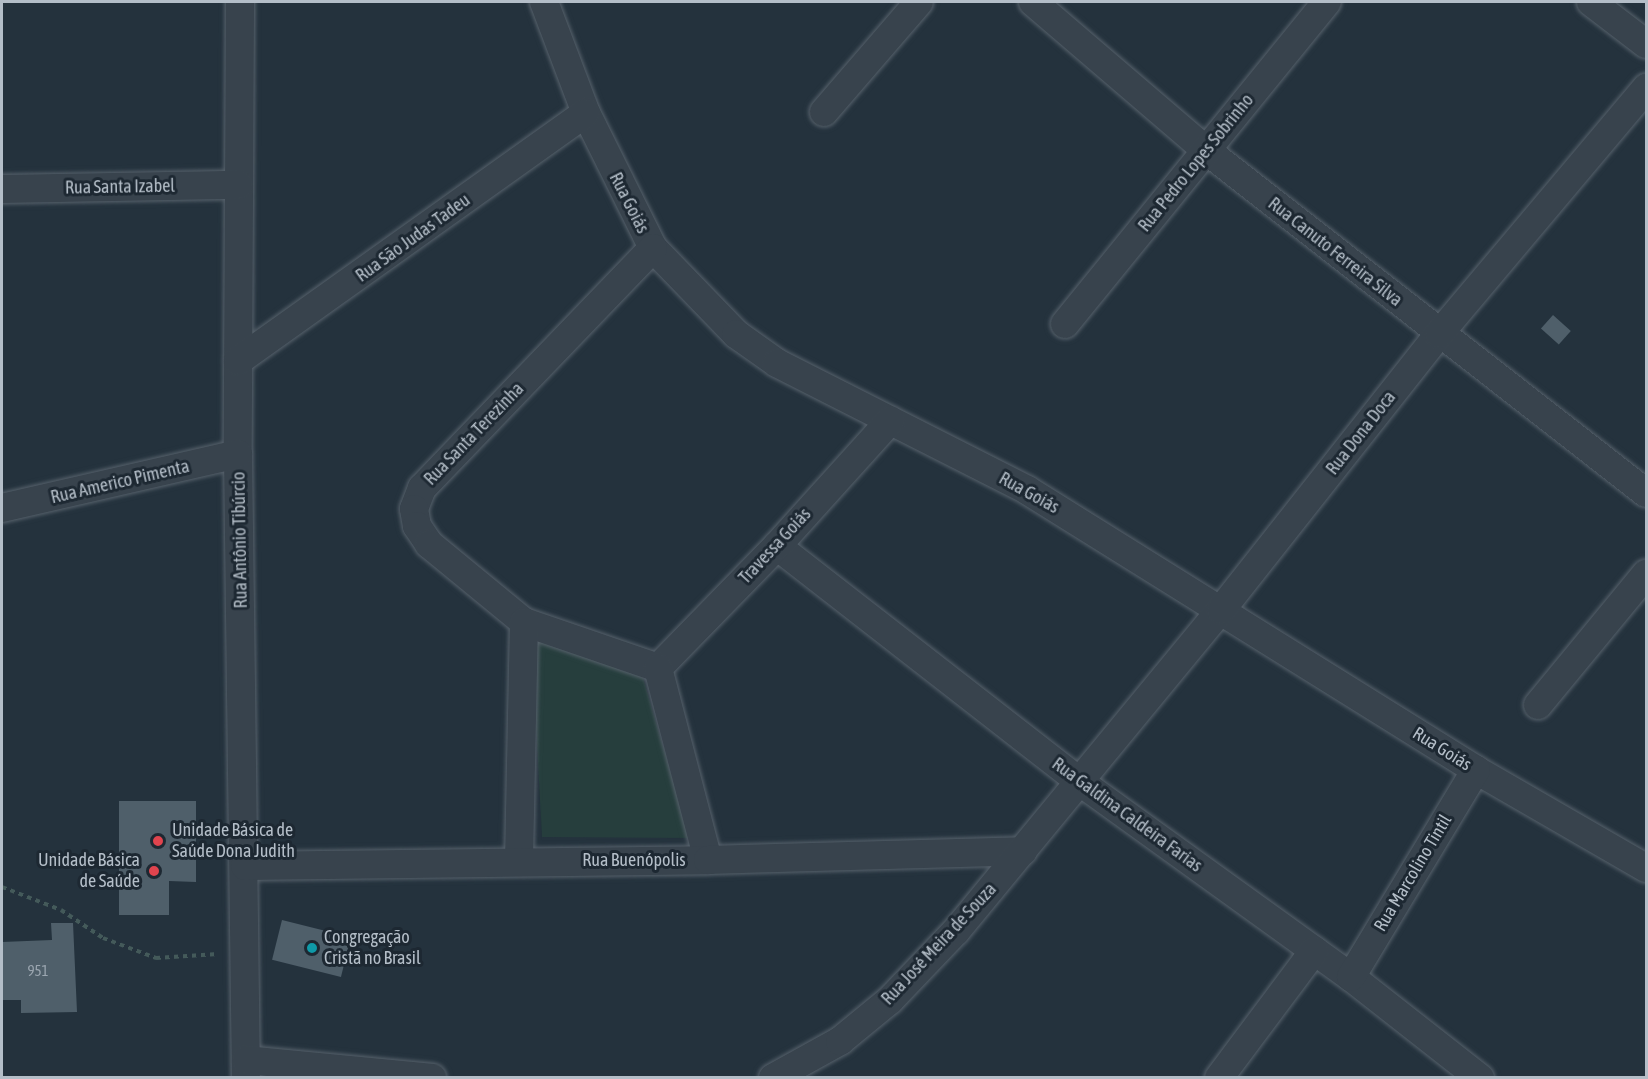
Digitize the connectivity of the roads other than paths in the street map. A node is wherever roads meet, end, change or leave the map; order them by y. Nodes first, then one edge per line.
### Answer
1 (240, 2) edge
2 (544, 2) edge
3 (919, 2) edge
4 (1033, 2) edge
5 (1327, 2) edge
6 (1591, 2) edge
7 (1647, 44) edge
8 (1647, 88) edge
9 (824, 112) dead end
10 (586, 113) junction
11 (1206, 151) junction
12 (239, 185) junction
13 (2, 189) edge
14 (653, 248) junction
15 (1065, 324) dead end
16 (1439, 334) junction
17 (238, 361) junction
18 (890, 421) junction
19 (238, 454) junction
20 (1647, 493) edge
21 (2, 508) edge
22 (777, 546) junction
23 (1647, 574) edge
24 (1221, 610) junction
25 (524, 622) junction
26 (658, 668) junction
27 (1538, 705) dead end
28 (1476, 770) junction
29 (1079, 781) junction
30 (1023, 851) junction
31 (519, 860) junction
32 (708, 860) junction
33 (245, 866) junction
34 (1647, 868) edge
35 (1314, 951) junction
36 (1351, 977) junction
37 (246, 1069) edge
38 (432, 1077) edge
39 (773, 1077) edge
40 (1219, 1077) edge
41 (1480, 1077) edge

1 - 12 street, Rua Antônio Tibúrcio
2 - 10 street, Rua Goiás
3 - 9 street
4 - 11 street, Rua Canuto Ferreira Silva
5 - 11 street, Rua Pedro Lopes Sobrinho
6 - 7 street
8 - 16 street, Rua Dona Doca
10 - 14 street, Rua Goiás
10 - 17 street, Rua São Judas Tadeu
11 - 15 street, Rua Pedro Lopes Sobrinho
11 - 16 street, Rua Canuto Ferreira Silva
12 - 13 street, Rua Santa Izabel
12 - 17 street, Rua Antônio Tibúrcio
14 - 18 street, Rua Goiás
14 - 25 street, Rua Santa Terezinha
16 - 20 street, Rua Canuto Ferreira Silva
16 - 24 street, Rua Dona Doca
17 - 19 street, Rua Antônio Tibúrcio
18 - 22 street, Travessa Goiás
18 - 24 street, Rua Goiás
19 - 21 street, Rua Americo Pimenta
19 - 33 street, Rua Antônio Tibúrcio
22 - 26 street, Travessa Goiás
22 - 29 street, Rua Galdina Caldeira Farias
23 - 27 street
24 - 28 street, Rua Goiás
24 - 29 street, Rua Dona Doca
25 - 26 street
25 - 31 street
26 - 32 street
28 - 34 street, Rua Goiás
28 - 36 street, Rua Marcolino Tintil
29 - 30 street, Rua José Meira de Souza
29 - 35 street, Rua Galdina Caldeira Farias
30 - 32 street, Rua Buenópolis
30 - 39 street, Rua José Meira de Souza
31 - 32 street, Rua Buenópolis
31 - 33 street, Rua Buenópolis
33 - 37 street, Rua Antônio Tibúrcio
35 - 36 street, Rua Galdina Caldeira Farias
35 - 40 street
36 - 41 street, Rua Galdina Caldeira Farias
37 - 38 street

